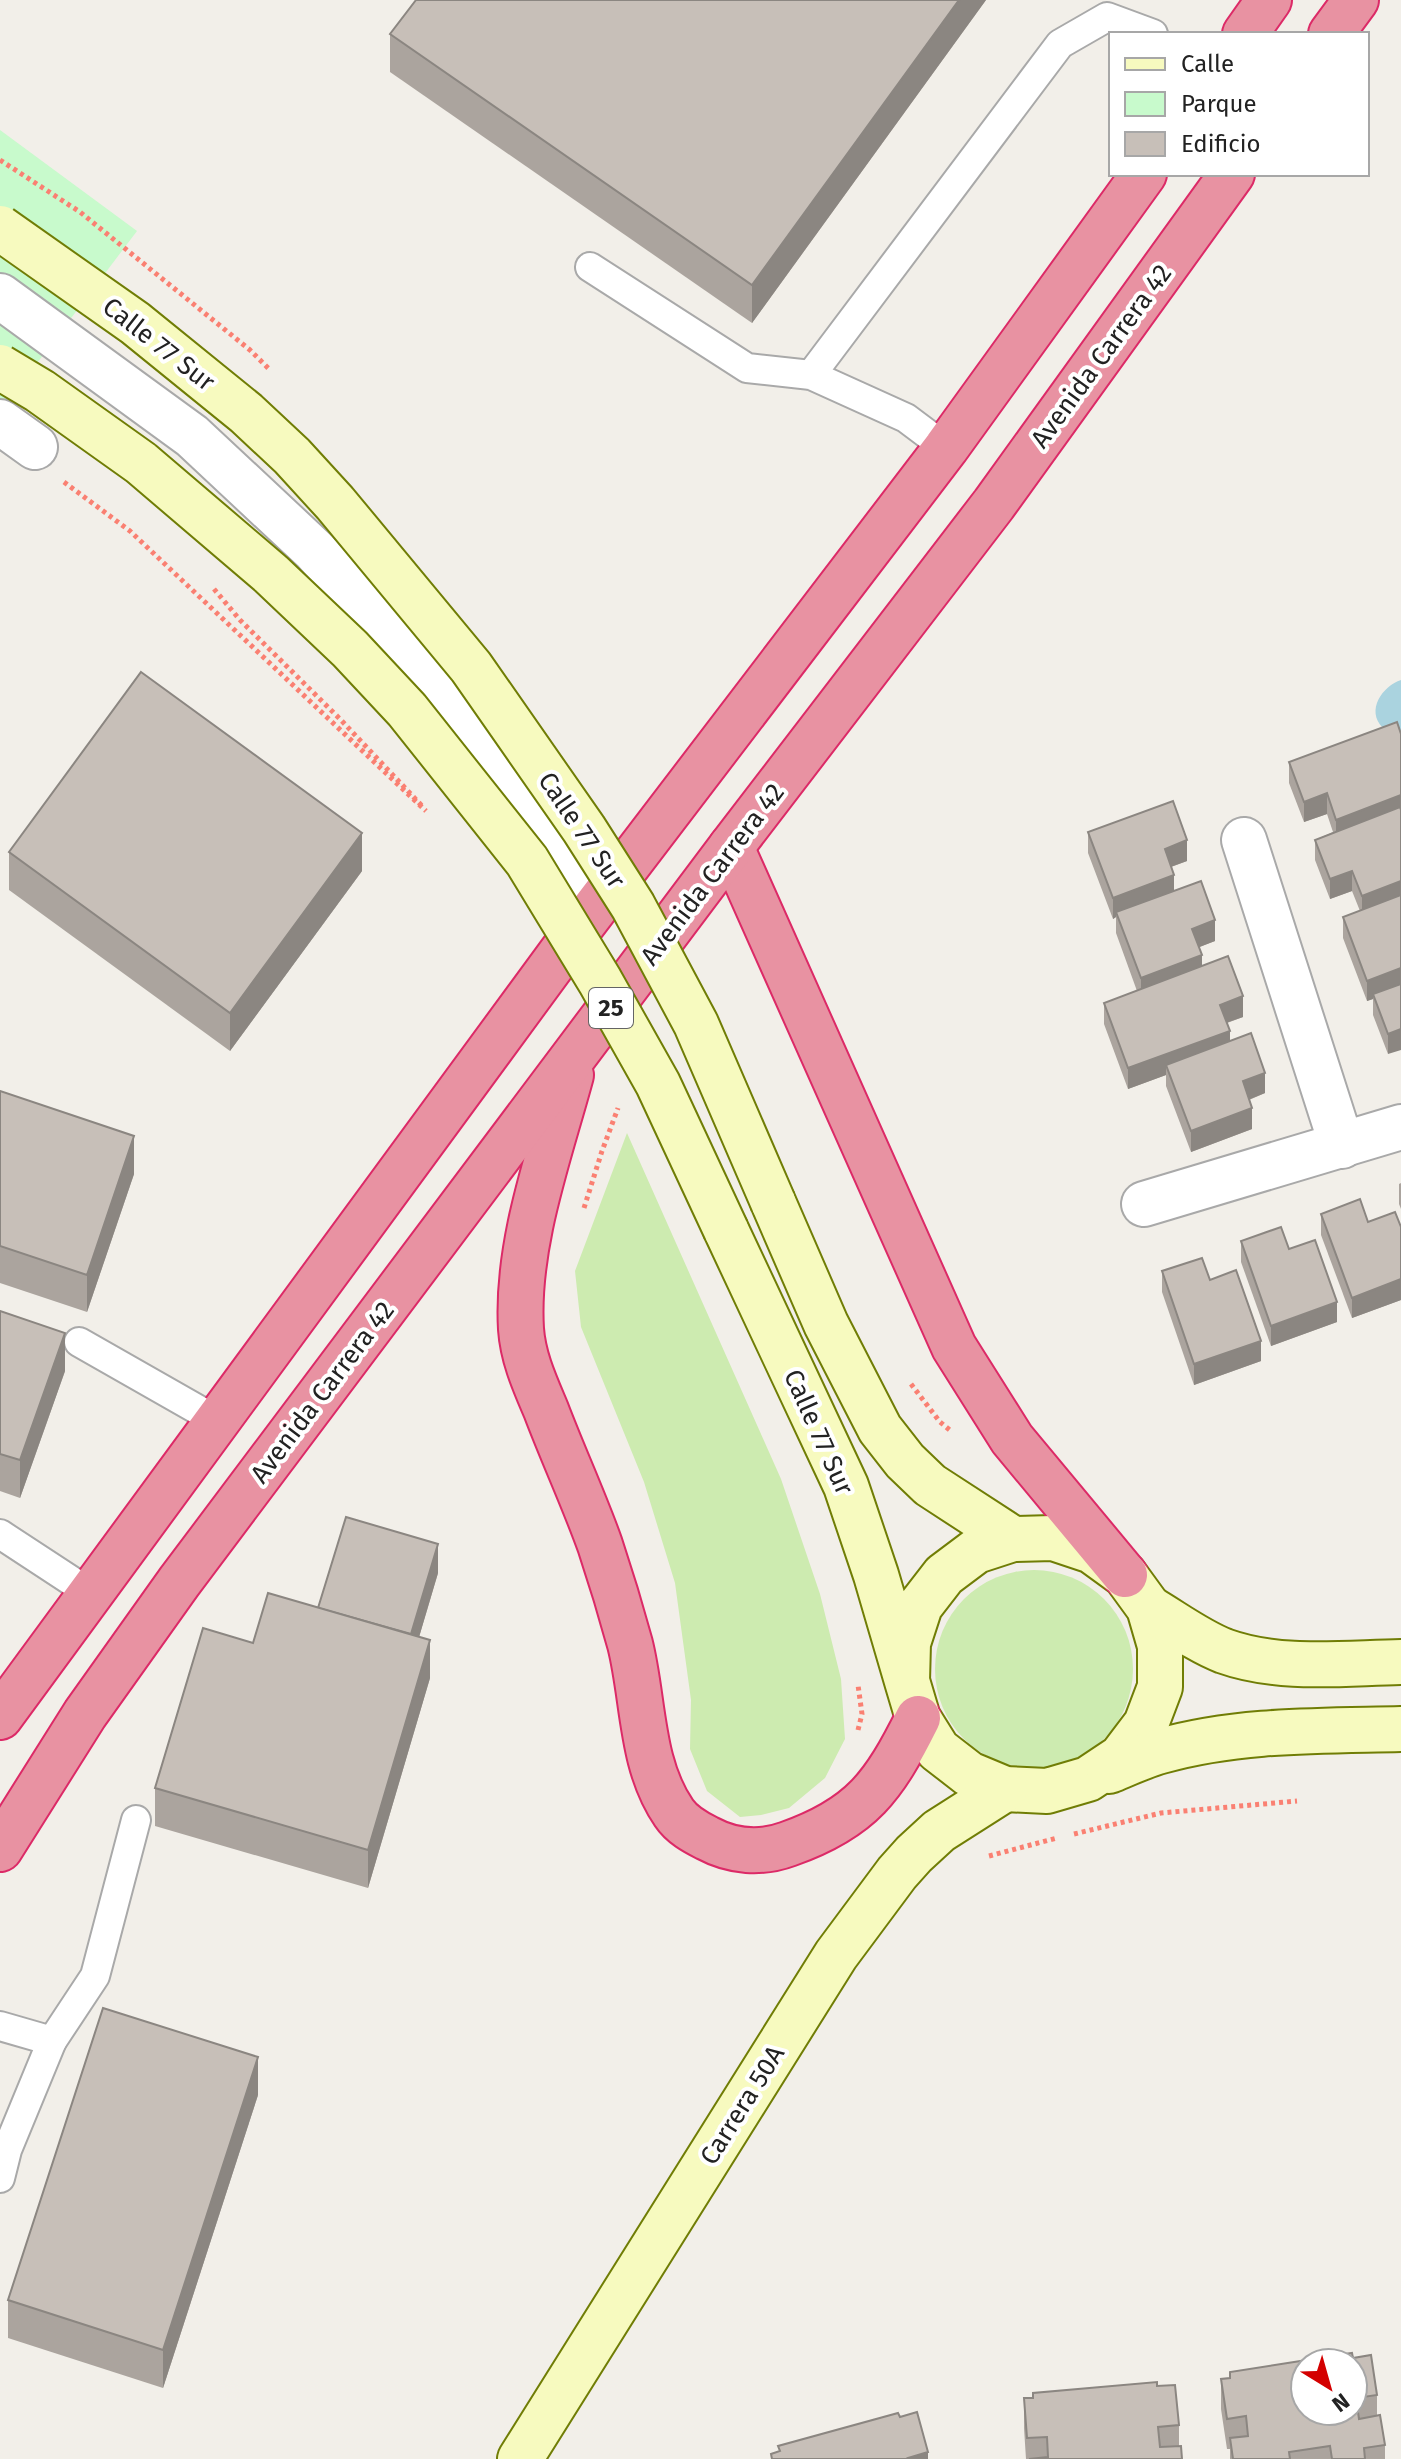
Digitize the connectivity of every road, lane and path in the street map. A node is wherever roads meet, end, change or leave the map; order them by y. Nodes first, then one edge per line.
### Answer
1 (1269, 0) edge
2 (1356, 0) edge
3 (1148, 32) edge
4 (1246, 32) edge
5 (1332, 32) edge
6 (1143, 176) edge
7 (1231, 176) edge
8 (2, 228) edge
9 (590, 267) dead end
10 (0, 296) edge
11 (0, 367) edge
12 (811, 375) junction
13 (17, 435) edge
14 (946, 448) junction
15 (211, 586) dead end
16 (1244, 840) dead end
17 (731, 847) junction
18 (601, 900) junction
19 (576, 1053) junction
20 (623, 1096) dead end
21 (1401, 1127) edge
22 (1342, 1146) junction
23 (1144, 1204) dead end
24 (581, 1221) dead end
25 (79, 1342) dead end
26 (905, 1377) dead end
27 (216, 1420) junction
28 (952, 1432) dead end
29 (0, 1534) edge
30 (1013, 1539) junction
31 (1137, 1591) junction
32 (90, 1593) junction
33 (1401, 1662) edge
34 (857, 1674) dead end
35 (912, 1700) junction
36 (0, 1717) edge
37 (1401, 1729) edge
38 (855, 1741) dead end
39 (1088, 1779) junction
40 (1005, 1789) junction
41 (1297, 1801) dead end
42 (136, 1820) dead end
43 (0, 1849) edge
44 (984, 1858) dead end
45 (0, 2026) edge
46 (52, 2041) junction
47 (0, 2178) edge
48 (520, 2459) edge

1 - 4 highway
2 - 5 highway
3 - 12 lane
6 - 14 highway
7 - 17 highway, Avenida Carrera 42 / 25
8 - 30 street, Calle 77 Sur, bridge
9 - 12 lane
10 - 18 street, Calle 77 Sur
11 - 35 street, Calle 77 Sur, bridge
12 - 14 lane
13 - 15 path, bridge
14 - 18 highway
16 - 22 street
17 - 19 highway, Avenida Carrera 42 / 25
17 - 31 highway
18 - 27 highway
19 - 35 highway
19 - 43 highway, Avenida Carrera 42 / 25
20 - 24 path
21 - 22 street
22 - 23 street
25 - 27 lane
26 - 28 path
27 - 32 highway
29 - 32 lane
30 - 31 street
30 - 35 street
31 - 33 street
31 - 39 street
32 - 36 highway
34 - 38 path
35 - 40 street
37 - 39 street
39 - 40 street
40 - 48 street, Carrera 50A
41 - 44 path
42 - 46 lane
45 - 46 lane
46 - 47 lane

